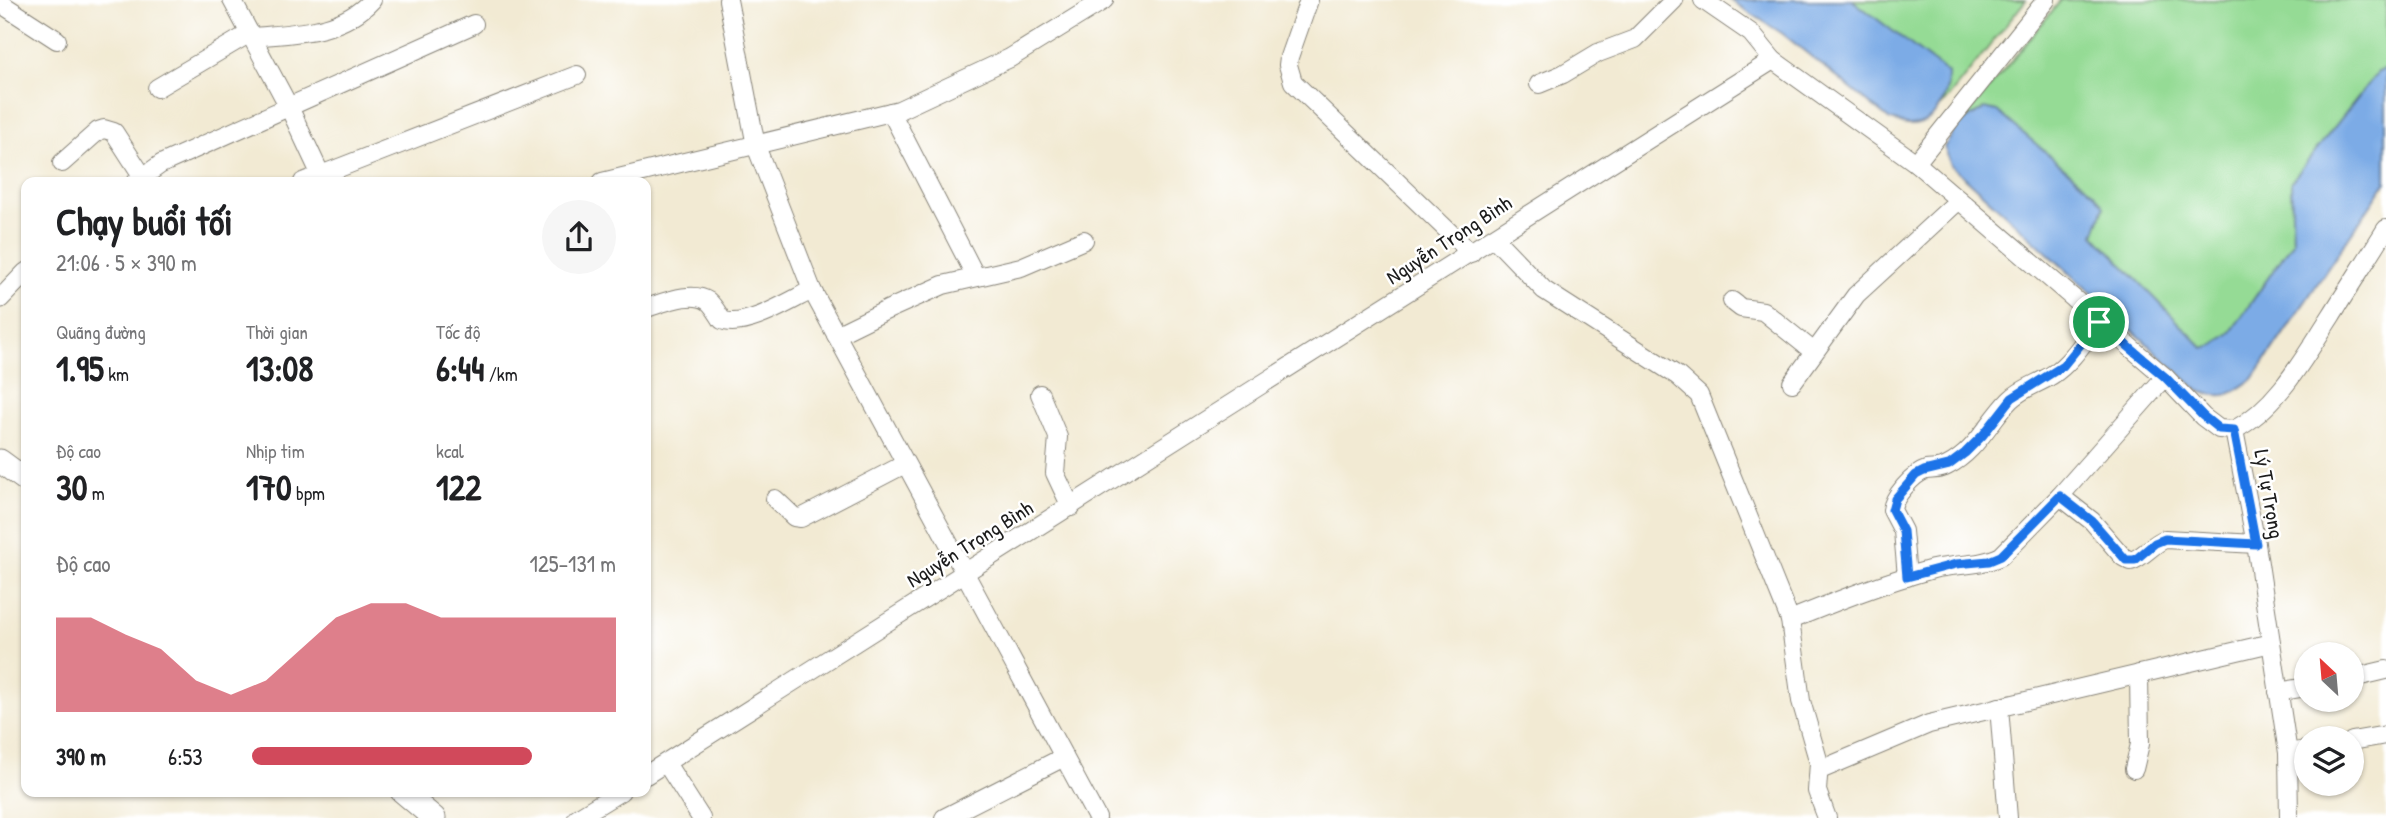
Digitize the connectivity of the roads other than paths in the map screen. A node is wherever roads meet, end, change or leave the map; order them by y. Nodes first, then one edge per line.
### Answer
1 (232, 0) edge
2 (372, 0) edge
3 (728, 0) edge
4 (1104, 0) edge
5 (1309, 0) edge
6 (1674, 0) edge
7 (1703, 0) edge
8 (2046, 0) edge
9 (0, 4) edge
10 (474, 23) dead end
11 (251, 35) junction
12 (57, 40) dead end
13 (1773, 60) junction
14 (577, 75) dead end
15 (1539, 84) dead end
16 (157, 89) dead end
17 (289, 107) junction
18 (891, 112) junction
19 (756, 146) junction
20 (62, 163) dead end
21 (1916, 163) junction
22 (137, 177) edge
23 (143, 177) edge
24 (322, 177) edge
25 (324, 177) edge
26 (623, 177) edge
27 (1959, 200) junction
28 (2386, 229) edge
29 (1494, 238) junction
30 (1084, 240) dead end
31 (1471, 253) junction
32 (21, 277) edge
33 (976, 278) junction
34 (812, 290) junction
35 (0, 299) edge
36 (1732, 301) dead end
37 (651, 306) edge
38 (2099, 322) junction
39 (836, 335) junction
40 (1814, 352) junction
41 (2165, 377) junction
42 (1792, 383) dead end
43 (1040, 394) dead end
44 (2234, 430) junction
45 (0, 461) edge
46 (905, 464) junction
47 (21, 476) edge
48 (2060, 496) junction
49 (775, 499) dead end
50 (1071, 507) junction
51 (2256, 544) junction
52 (965, 575) junction
53 (1907, 577) junction
54 (1790, 620) junction
55 (2271, 643) junction
56 (2386, 670) edge
57 (2139, 674) junction
58 (2364, 675) edge
59 (2294, 689) edge
60 (2278, 692) junction
61 (1998, 708) junction
62 (2386, 735) edge
63 (2364, 739) edge
64 (2294, 752) edge
65 (2287, 753) junction
66 (1064, 757) junction
67 (666, 763) junction
68 (2134, 769) dead end
69 (1820, 770) junction
70 (651, 772) edge
71 (409, 797) edge
72 (611, 797) edge
73 (434, 818) edge
74 (577, 818) edge
75 (701, 818) edge
76 (944, 818) edge
77 (1097, 818) edge
78 (1827, 818) edge
79 (2008, 818) edge
80 (2289, 818) edge

1 - 11 street
2 - 11 street
3 - 19 street
4 - 18 street
5 - 31 street
6 - 15 street
7 - 13 street
8 - 21 street
9 - 12 street
10 - 17 street
11 - 16 street
11 - 17 street
13 - 21 street
13 - 29 street, Nguyễn Trọng Bình
14 - 25 street
17 - 23 street
17 - 24 street
18 - 19 street
18 - 33 street
19 - 26 street
19 - 34 street
20 - 22 street
21 - 27 street
27 - 38 street
27 - 40 street
28 - 44 street, Lý Tự Trọng
29 - 31 street, Nguyễn Trọng Bình
29 - 54 street
30 - 33 street
31 - 50 street, Nguyễn Trọng Bình
32 - 35 street
33 - 39 street
34 - 37 street
34 - 39 street
36 - 40 street
38 - 41 street
38 - 53 street
39 - 46 street
40 - 42 street
41 - 44 street
41 - 48 street
43 - 50 street
44 - 51 street, Lý Tự Trọng
45 - 47 main road
46 - 49 street
46 - 52 street
48 - 51 street
48 - 53 street
50 - 52 street, Nguyễn Trọng Bình
51 - 55 street, Lý Tự Trọng
52 - 66 street
52 - 67 street, Nguyễn Trọng Bình
53 - 54 street
54 - 69 street
55 - 57 street
55 - 60 street, Lý Tự Trọng
56 - 58 street
57 - 61 street
57 - 68 street
59 - 60 street
60 - 65 street, Lý Tự Trọng
61 - 69 street
61 - 79 street
62 - 63 street
64 - 65 street
65 - 80 street, Lý Tự Trọng
66 - 76 street
66 - 77 street
67 - 70 street, Nguyễn Trọng Bình
67 - 75 street
69 - 78 street
71 - 73 main road
72 - 74 street

